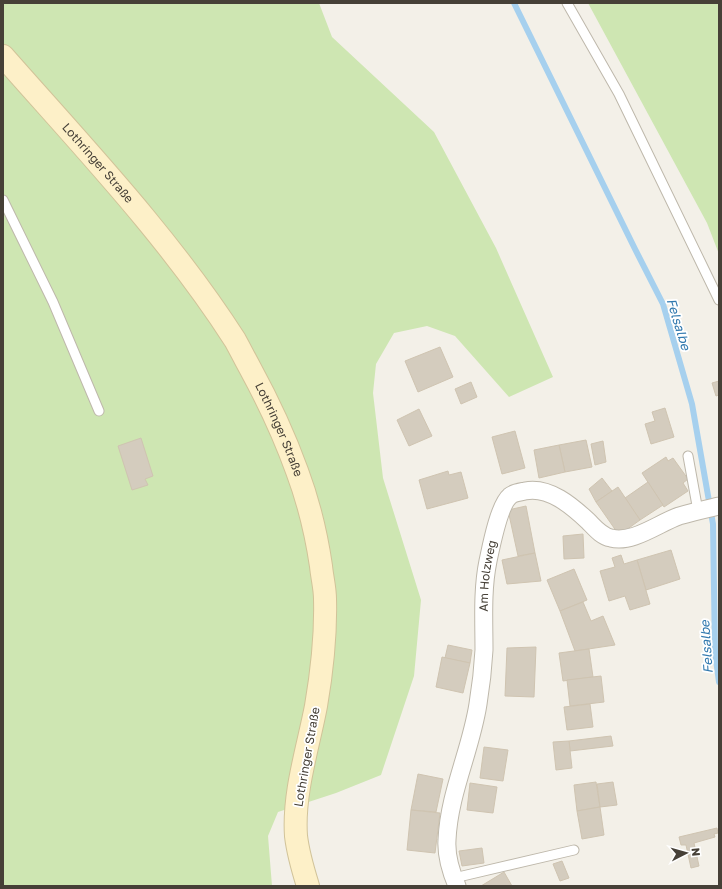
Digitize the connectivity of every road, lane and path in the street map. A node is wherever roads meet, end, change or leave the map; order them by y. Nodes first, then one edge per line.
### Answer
1 (567, 3) edge
2 (3, 56) edge
3 (3, 200) edge
4 (719, 300) edge
5 (99, 411) dead end
6 (688, 456) dead end
7 (719, 506) edge
8 (700, 510) junction
9 (574, 850) dead end
10 (455, 882) edge
11 (308, 886) edge

1 - 4 lane
2 - 11 main road, Lothringer Straße
3 - 5 lane
6 - 8 lane
7 - 8 street, Am Holzweg
8 - 10 street, Am Holzweg
9 - 10 lane

